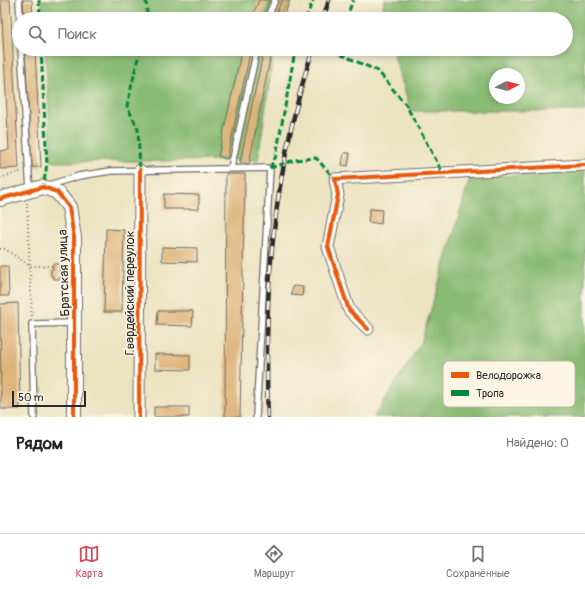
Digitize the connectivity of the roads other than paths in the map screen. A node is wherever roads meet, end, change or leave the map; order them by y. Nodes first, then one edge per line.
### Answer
1 (19, 0) edge
2 (275, 0) edge
3 (20, 12) edge
4 (270, 12) edge
5 (22, 56) edge
6 (255, 56) edge
7 (585, 165) edge
8 (231, 168) junction
9 (140, 170) junction
10 (33, 190) junction
11 (0, 199) edge
12 (74, 323) junction
13 (368, 329) dead end
14 (34, 417) edge
15 (74, 417) edge
16 (139, 417) edge
17 (256, 417) edge

1 - 3 lane
2 - 4 lane
5 - 10 lane
6 - 8 lane
7 - 13 street
8 - 9 lane
8 - 17 lane
9 - 10 lane
9 - 16 street, Гвардейский переулок
10 - 11 street
10 - 12 street, Братская улица
12 - 14 lane
12 - 15 street, Братская улица

